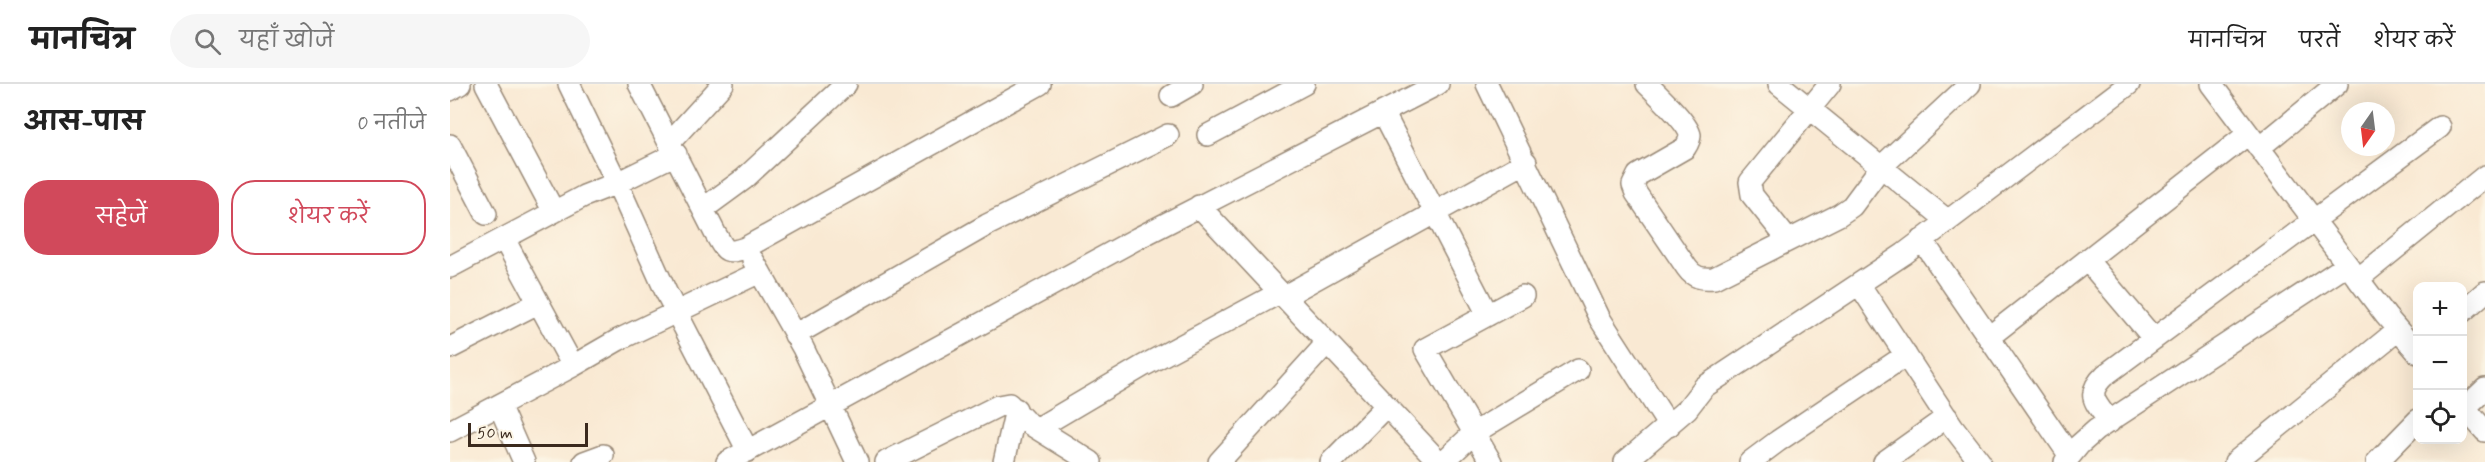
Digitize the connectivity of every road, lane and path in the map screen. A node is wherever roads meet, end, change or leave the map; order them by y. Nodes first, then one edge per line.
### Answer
1 (460, 84) edge
2 (486, 84) edge
3 (569, 84) edge
4 (639, 84) edge
5 (723, 84) edge
6 (846, 84) edge
7 (1040, 84) edge
8 (1192, 84) edge
9 (1304, 84) edge
10 (1437, 84) edge
11 (1487, 84) edge
12 (1647, 84) edge
13 (1779, 84) edge
14 (1830, 84) edge
15 (1970, 84) edge
16 (2129, 84) edge
17 (2211, 84) edge
18 (2337, 84) edge
19 (1415, 89) edge
20 (450, 90) edge
21 (1171, 96) dead end
22 (1809, 109) junction
23 (1383, 112) junction
24 (2440, 127) dead end
25 (1168, 135) dead end
26 (1208, 135) dead end
27 (2254, 141) junction
28 (450, 145) edge
29 (673, 148) junction
30 (1526, 162) junction
31 (1881, 167) junction
32 (2485, 176) edge
33 (617, 183) junction
34 (1199, 206) junction
35 (703, 209) junction
36 (1434, 211) junction
37 (554, 212) junction
38 (486, 213) dead end
39 (1948, 221) junction
40 (2314, 221) junction
41 (504, 239) junction
42 (1788, 240) junction
43 (1922, 240) junction
44 (746, 248) junction
45 (2088, 260) junction
46 (450, 267) edge
47 (760, 272) junction
48 (2353, 272) junction
49 (1859, 284) junction
50 (2485, 292) edge
51 (1281, 295) junction
52 (1523, 296) dead end
53 (537, 303) junction
54 (2467, 308) edge
55 (676, 312) junction
56 (1488, 315) junction
57 (2398, 330) junction
58 (795, 335) junction
59 (1989, 337) junction
60 (2154, 339) junction
61 (1326, 343) junction
62 (2413, 347) edge
63 (450, 348) edge
64 (1906, 355) junction
65 (573, 366) junction
66 (1578, 370) dead end
67 (2485, 389) edge
68 (2467, 404) edge
69 (499, 405) junction
70 (831, 406) junction
71 (1386, 406) junction
72 (1016, 410) junction
73 (2467, 410) edge
74 (1947, 417) junction
75 (2110, 422) junction
76 (2413, 425) edge
77 (1669, 426) junction
78 (1038, 428) junction
79 (450, 430) edge
80 (2485, 431) edge
81 (1474, 433) junction
82 (748, 451) junction
83 (1071, 456) edge
84 (2067, 459) edge
85 (524, 462) edge
86 (727, 462) edge
87 (857, 462) edge
88 (886, 462) edge
89 (1004, 462) edge
90 (1091, 462) edge
91 (1219, 462) edge
92 (1331, 462) edge
93 (1441, 462) edge
94 (1491, 462) edge
95 (1625, 462) edge
96 (1750, 462) edge
97 (1884, 462) edge
98 (1980, 462) edge
99 (2235, 462) edge
100 (2377, 462) edge

1 - 20 street
2 - 37 street
3 - 33 street
4 - 29 street
5 - 29 street
6 - 35 street
7 - 44 street
8 - 21 street
9 - 26 street
10 - 19 street
11 - 30 street
12 - 42 street
13 - 22 street
14 - 22 street
15 - 31 street
16 - 39 street
17 - 27 street
18 - 27 street
19 - 23 street
22 - 31 street
22 - 42 street
23 - 34 street
23 - 36 street
24 - 40 street
25 - 58 street
27 - 40 street
27 - 45 street
28 - 38 street
29 - 33 street
29 - 35 street
30 - 36 street
30 - 77 street
31 - 39 street
31 - 42 street
32 - 48 street
33 - 37 street
33 - 55 street
34 - 51 street
34 - 70 street
35 - 44 street
36 - 51 street
36 - 56 street
37 - 41 street
39 - 43 street
40 - 48 street
40 - 60 street
41 - 46 street
41 - 53 street
43 - 49 street
43 - 59 street
44 - 47 street
45 - 59 street
45 - 60 street
47 - 55 street
47 - 58 street
48 - 57 street
48 - 75 street
49 - 64 street
49 - 77 street
50 - 54 street
51 - 61 street
51 - 78 street
52 - 56 street
53 - 63 street
53 - 65 street
55 - 65 street
55 - 82 street
56 - 81 street
57 - 62 street
57 - 99 street
58 - 70 street
59 - 84 street
60 - 75 street
61 - 71 street
61 - 91 street
64 - 74 street
64 - 96 street
65 - 69 street
66 - 81 street
67 - 68 street
69 - 79 street
69 - 85 street
70 - 82 street
70 - 87 street
71 - 92 street
71 - 93 street
72 - 78 street
72 - 88 street
72 - 89 street
73 - 80 street
74 - 97 street
74 - 98 street
75 - 84 street
76 - 100 street
77 - 95 street
78 - 83 street
81 - 93 street
81 - 94 street
82 - 86 street
83 - 90 street

